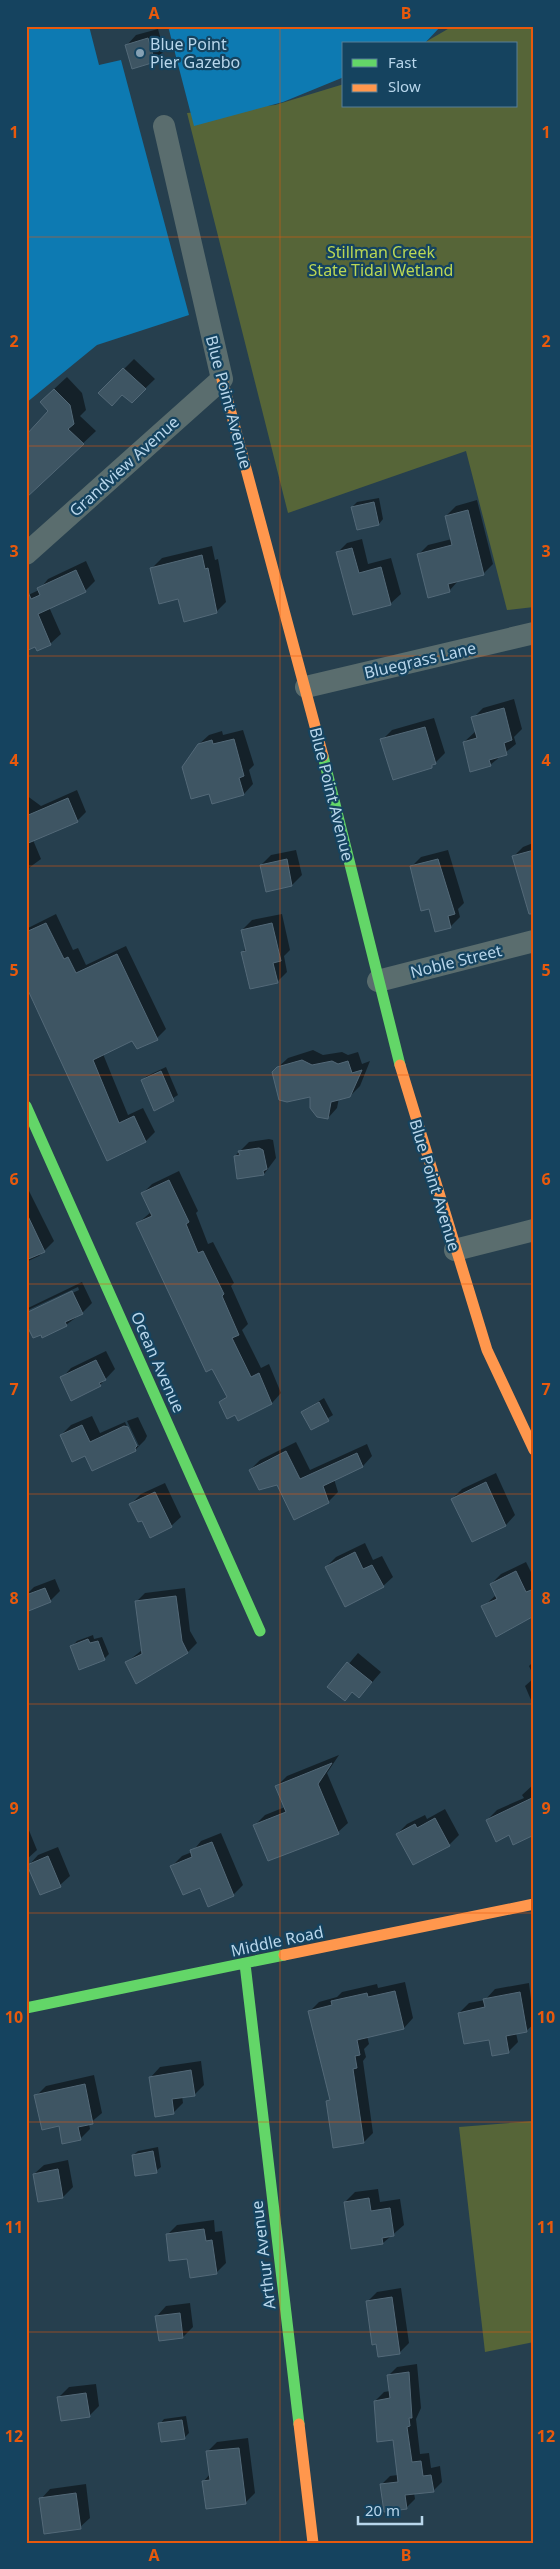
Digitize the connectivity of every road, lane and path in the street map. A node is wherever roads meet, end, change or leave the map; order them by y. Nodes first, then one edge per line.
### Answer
1 (164, 126) dead end
2 (222, 378) junction
3 (26, 554) edge
4 (534, 633) edge
5 (306, 687) junction
6 (534, 941) edge
7 (378, 980) junction
8 (26, 1106) edge
9 (534, 1230) edge
10 (455, 1250) junction
11 (534, 1450) edge
12 (260, 1631) dead end
13 (534, 1904) edge
14 (245, 1964) junction
15 (26, 2008) edge
16 (313, 2543) edge

1 - 2 street, Blue Point Avenue
2 - 3 street, Grandview Avenue
2 - 5 street, Blue Point Avenue
4 - 5 street, Bluegrass Lane
5 - 7 street, Blue Point Avenue
6 - 7 street, Noble Street
7 - 10 street, Blue Point Avenue
8 - 12 street, Ocean Avenue
9 - 10 street
10 - 11 street, Blue Point Avenue
13 - 14 street, Middle Road
14 - 15 street, Middle Road
14 - 16 street, Arthur Avenue

